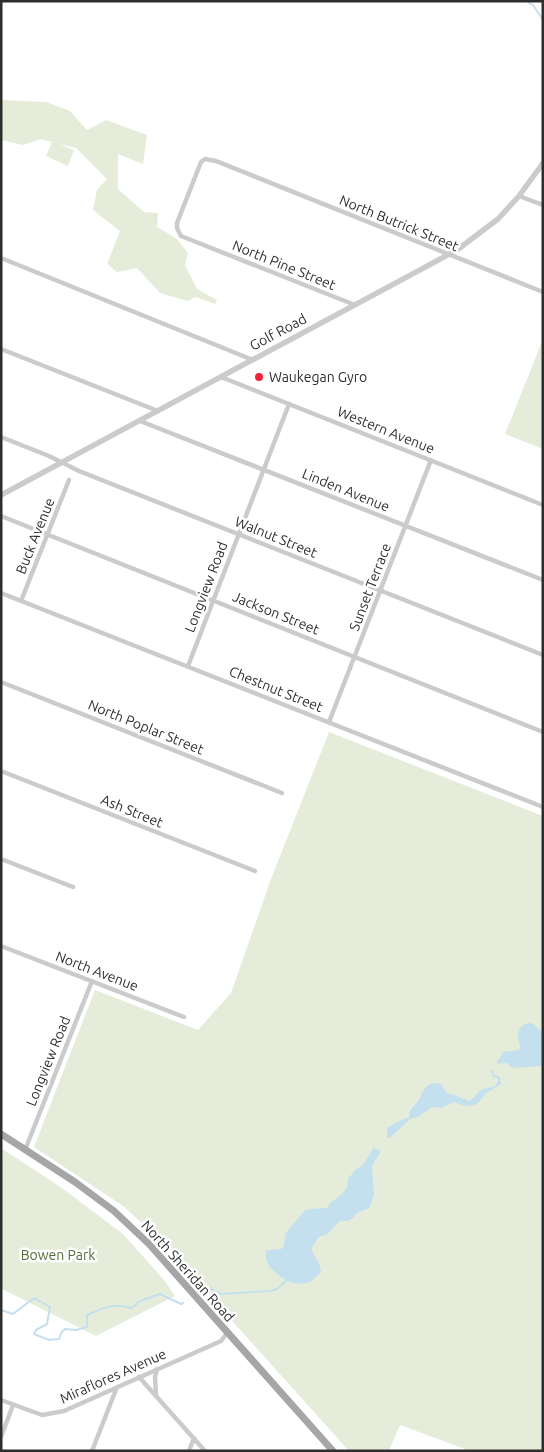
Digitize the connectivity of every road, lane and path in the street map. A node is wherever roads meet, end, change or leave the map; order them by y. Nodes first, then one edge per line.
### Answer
1 (543, 163) edge
2 (519, 196) junction
3 (543, 205) edge
4 (204, 245) joint
5 (448, 255) junction
6 (1, 258) edge
7 (543, 292) edge
8 (354, 305) junction
9 (1, 348) edge
10 (253, 360) junction
11 (221, 377) junction
12 (289, 404) junction
13 (158, 411) junction
14 (140, 420) junction
15 (1, 437) edge
16 (431, 460) junction
17 (62, 462) junction
18 (263, 469) junction
19 (69, 480) dead end
20 (1, 495) edge
21 (543, 505) edge
22 (1, 516) edge
23 (405, 526) junction
24 (48, 534) junction
25 (238, 534) junction
26 (543, 580) edge
27 (380, 591) junction
28 (1, 593) edge
29 (213, 600) junction
30 (21, 601) junction
31 (543, 656) edge
32 (355, 657) junction
33 (188, 666) junction
34 (1, 682) edge
35 (329, 722) junction
36 (543, 732) edge
37 (1, 771) edge
38 (282, 793) dead end
39 (543, 807) edge
40 (1, 859) edge
41 (255, 871) dead end
42 (72, 887) dead end
43 (1, 946) edge
44 (92, 981) junction
45 (184, 1017) dead end
46 (1, 1134) edge
47 (25, 1150) junction
48 (228, 1333) junction
49 (157, 1369) junction
50 (139, 1377) junction
51 (117, 1387) junction
52 (156, 1396) junction
53 (1, 1400) edge
54 (14, 1405) junction
55 (1, 1437) edge
56 (194, 1438) junction
57 (92, 1451) edge
58 (189, 1451) edge
59 (205, 1451) edge
60 (333, 1451) edge

1 - 2 street, Golf Road
2 - 3 street
2 - 5 street, Golf Road
4 - 5 street, North Butrick Street
4 - 8 street, North Pine Street
5 - 7 street, North Butrick Street
5 - 8 street, Golf Road
6 - 10 street
8 - 10 street, Golf Road
9 - 13 street
10 - 11 street, Golf Road
11 - 12 street, Western Avenue
11 - 13 street, Golf Road
12 - 16 street, Western Avenue
12 - 18 street, Longview Road
13 - 14 street, Golf Road
14 - 17 street, Golf Road
14 - 18 street, Linden Avenue
15 - 17 street, Walnut Street
16 - 21 street, Western Avenue
16 - 23 street, Sunset Terrace
17 - 20 street, Golf Road
17 - 25 street, Walnut Street
18 - 23 street, Linden Avenue
18 - 25 street, Longview Road
19 - 24 street, Buck Avenue
22 - 24 street, Jackson Street
23 - 26 street, Linden Avenue
23 - 27 street, Sunset Terrace
24 - 29 street, Jackson Street
24 - 30 street, Buck Avenue
25 - 27 street, Walnut Street
25 - 29 street, Longview Road
27 - 31 street, Walnut Street
27 - 32 street, Sunset Terrace
28 - 30 street, Chestnut Street
29 - 32 street, Jackson Street
29 - 33 street, Longview Road
30 - 33 street, Chestnut Street
32 - 35 street, Sunset Terrace
32 - 36 street, Jackson Street
33 - 35 street, Chestnut Street
34 - 38 street, North Poplar Street
35 - 39 street, Chestnut Street
37 - 41 street, Ash Street
40 - 42 street
43 - 44 street, North Avenue
44 - 45 street, North Avenue
44 - 47 street, Longview Road
46 - 47 main road, North Sheridan Road
47 - 48 main road, North Sheridan Road
48 - 49 street, Miraflores Avenue
48 - 60 main road, North Sheridan Road
49 - 50 street, Miraflores Avenue
49 - 52 street
50 - 51 street, Miraflores Avenue
50 - 52 street
51 - 54 street, Miraflores Avenue
51 - 57 street
52 - 56 street
53 - 54 street, Miraflores Avenue
54 - 55 street
56 - 58 street
56 - 59 street

